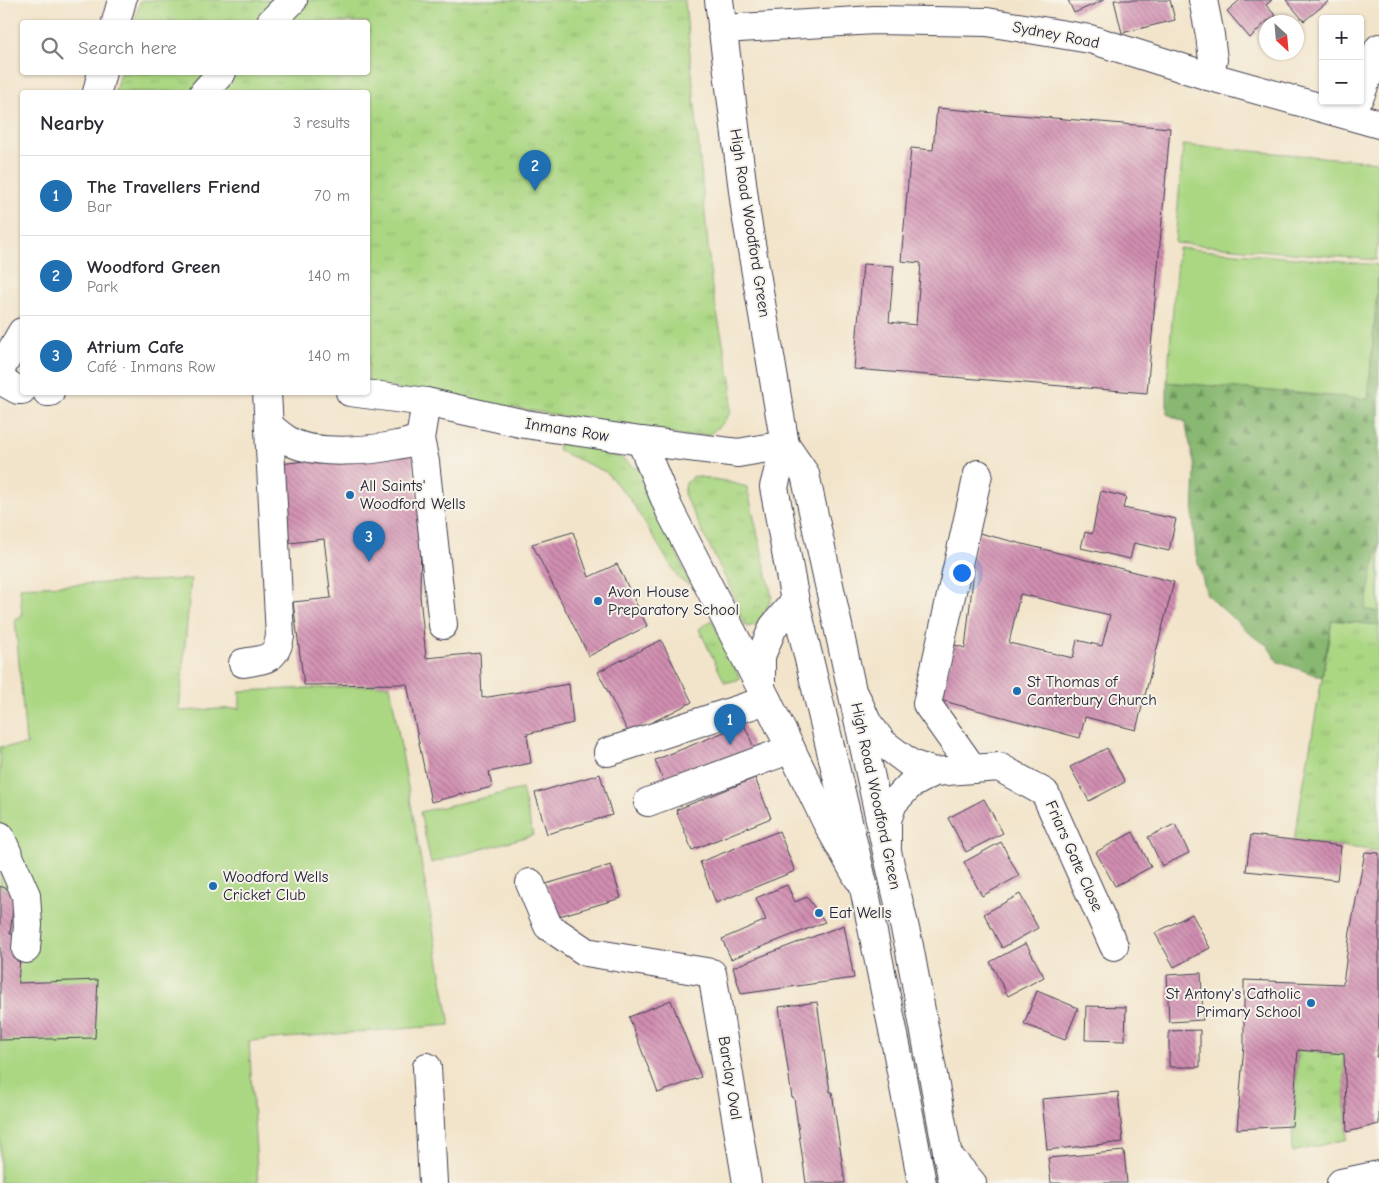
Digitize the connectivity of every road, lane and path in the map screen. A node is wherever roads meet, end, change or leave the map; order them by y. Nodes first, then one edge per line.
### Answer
1 (293, 0) edge
2 (719, 0) edge
3 (1203, 0) edge
4 (273, 20) edge
5 (722, 28) junction
6 (1379, 48) edge
7 (101, 75) edge
8 (219, 75) edge
9 (1208, 76) junction
10 (1364, 86) edge
11 (98, 90) edge
12 (206, 90) edge
13 (1319, 97) edge
14 (1358, 105) edge
15 (1379, 124) edge
16 (20, 335) edge
17 (0, 370) edge
18 (0, 380) edge
19 (20, 390) edge
20 (267, 395) edge
21 (370, 395) edge
22 (426, 402) junction
23 (269, 426) junction
24 (420, 439) junction
25 (641, 441) junction
26 (785, 445) junction
27 (978, 474) dead end
28 (795, 601) junction
29 (443, 625) dead end
30 (242, 663) dead end
31 (852, 689) junction
32 (764, 694) junction
33 (790, 749) junction
34 (608, 752) dead end
35 (973, 769) junction
36 (934, 772) junction
37 (648, 802) dead end
38 (0, 836) edge
39 (887, 852) junction
40 (530, 883) dead end
41 (864, 888) junction
42 (1114, 946) dead end
43 (26, 949) dead end
44 (427, 1066) dead end
45 (947, 1154) junction
46 (1379, 1175) edge
47 (433, 1183) edge
48 (747, 1183) edge
49 (922, 1183) edge
50 (952, 1183) edge
51 (972, 1183) edge
52 (1340, 1183) edge

1 - 4 street
2 - 5 street, High Road Woodford Green
3 - 9 street
5 - 9 street, Sydney Road
5 - 26 street, High Road Woodford Green
6 - 10 street
7 - 11 street
8 - 12 street
9 - 13 street, Sydney Road
14 - 15 street, Sydney Road
16 - 17 street
18 - 19 street
20 - 23 street
21 - 22 street, Inmans Row
22 - 24 street
22 - 25 street, Inmans Row
23 - 24 street
23 - 30 street
24 - 29 street
25 - 26 street, Inmans Row
25 - 32 street
26 - 28 street, High Road Woodford Green
26 - 31 street, High Road Woodford Green
27 - 35 street
28 - 32 street
28 - 41 street, High Road Woodford Green
31 - 36 street, Friars Gate Close
31 - 39 street, High Road Woodford Green
32 - 33 street
32 - 34 street
33 - 37 street
33 - 41 street
35 - 36 street, Friars Gate Close
35 - 42 street, Friars Gate Close
36 - 39 street, Friars Gate Close
38 - 43 street
39 - 45 street, High Road Woodford Green
40 - 48 street, Barclay Oval
41 - 49 street, High Road Woodford Green
44 - 47 street
45 - 50 street, High Road Woodford Green
45 - 51 street
46 - 52 street

